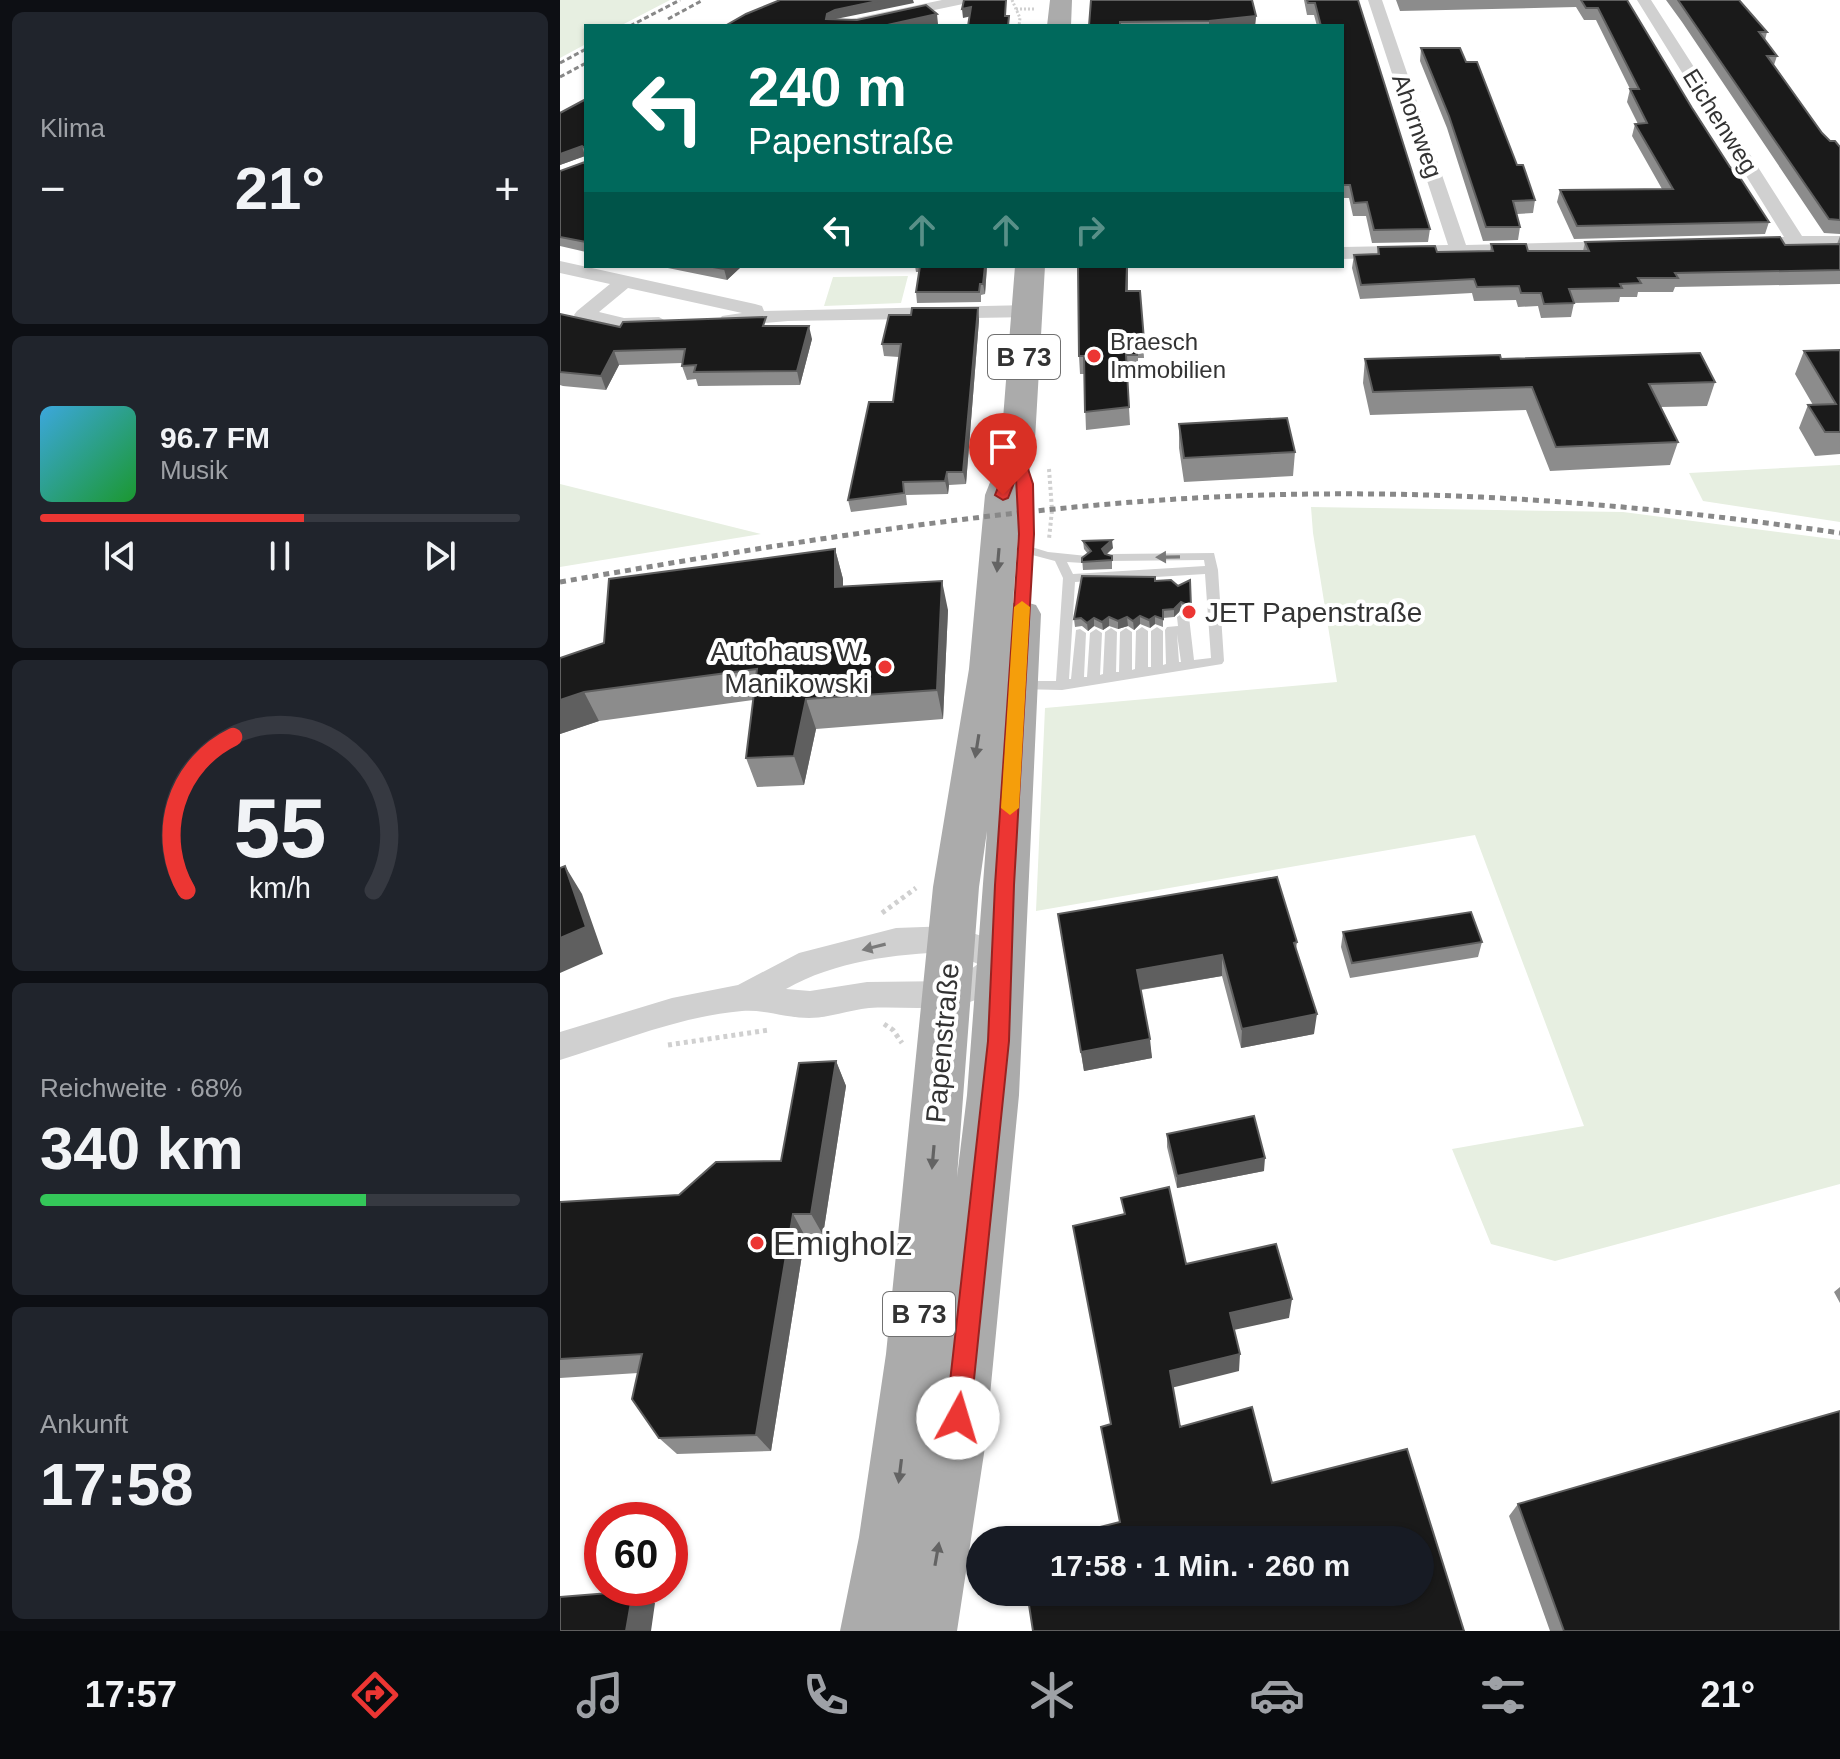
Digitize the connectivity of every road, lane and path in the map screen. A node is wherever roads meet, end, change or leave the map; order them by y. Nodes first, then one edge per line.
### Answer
1 (963, 0) edge
2 (1012, 0) edge
3 (1061, 0) edge
4 (1375, 0) edge
5 (1644, 0) edge
6 (847, 24) edge
7 (1019, 24) edge
8 (1059, 24) edge
9 (1840, 241) edge
10 (1796, 242) junction
11 (1735, 244) edge
12 (1643, 246) edge
13 (1459, 251) junction
14 (1344, 253) edge
15 (560, 267) edge
16 (1030, 268) edge
17 (624, 281) junction
18 (1027, 311) junction
19 (788, 315) junction
20 (716, 321) edge
21 (686, 322) edge
22 (1017, 457) junction
23 (1042, 552) junction
24 (1112, 558) edge
25 (1083, 559) edge
26 (1212, 570) junction
27 (1178, 571) junction
28 (1069, 578) junction
29 (1180, 588) edge
30 (1142, 631) dead end
31 (1157, 631) dead end
32 (1111, 632) dead end
33 (1126, 632) dead end
34 (1080, 633) dead end
35 (1096, 633) dead end
36 (1188, 666) junction
37 (1173, 668) junction
38 (1157, 671) junction
39 (1141, 673) junction
40 (1125, 676) junction
41 (1109, 678) junction
42 (1093, 680) junction
43 (1077, 683) junction
44 (1062, 685) junction
45 (1018, 686) junction
46 (896, 906) dead end
47 (876, 916) dead end
48 (976, 951) junction
49 (945, 995) junction
50 (744, 997) junction
51 (878, 1020) dead end
52 (775, 1029) dead end
53 (893, 1030) dead end
54 (560, 1046) edge
55 (656, 1047) dead end
56 (873, 1631) edge
57 (924, 1631) edge

1 - 6 street
2 - 7 path
3 - 8 main road
4 - 13 street, Ahornweg
5 - 10 street, Eichenweg
9 - 10 street
10 - 11 street
12 - 13 street
13 - 14 street
15 - 17 street
16 - 18 main road, Papenstraße / B 73
17 - 19 street
17 - 21 street
18 - 19 street
18 - 22 main road, Papenstraße / B 73
19 - 20 street
22 - 23 main road, Papenstraße / B 73
22 -> 48 main road, Papenstraße / B 73
23 - 25 lane
23 - 28 lane
23 - 45 main road, Papenstraße / B 73
26 -> 24 lane
26 - 27 lane
26 - 36 lane
27 - 28 lane
27 - 29 lane
28 - 44 lane
30 - 39 lane
31 - 38 lane
32 - 41 lane
33 - 40 lane
34 - 43 lane
35 - 42 lane
36 - 37 lane
36 - 37 lane
37 - 38 lane
38 - 39 lane
39 - 40 lane
40 - 41 lane
41 - 42 lane
42 - 43 lane
43 - 44 lane
44 - 45 lane
45 - 48 main road, Papenstraße / B 73
46 - 47 path
48 - 49 main road, Papenstraße / B 73
48 -> 50 street
57 -> 48 main road, Papenstraße / B 73
49 - 50 street
49 -> 56 main road, Papenstraße / B 73
50 - 54 street
51 - 53 path
52 - 55 path

